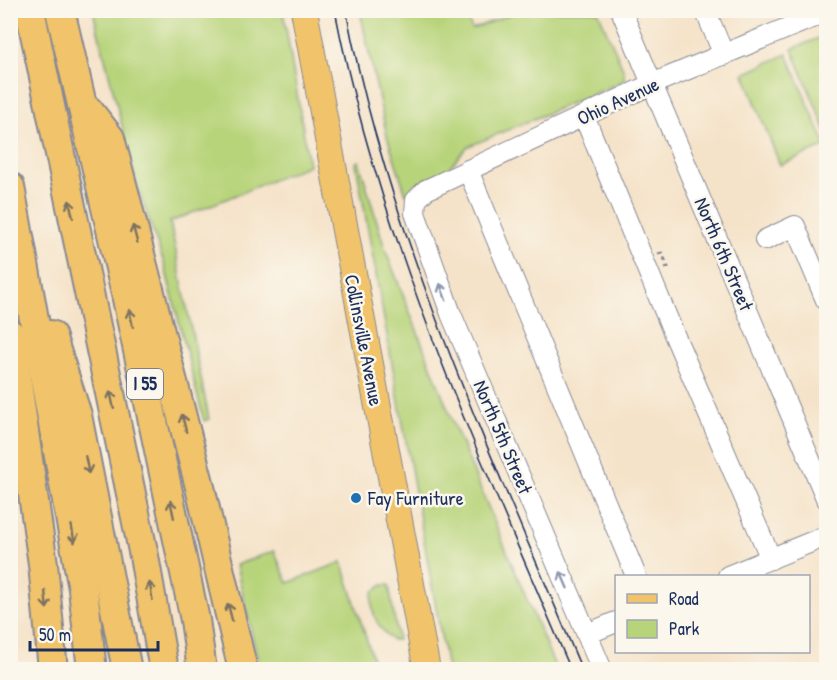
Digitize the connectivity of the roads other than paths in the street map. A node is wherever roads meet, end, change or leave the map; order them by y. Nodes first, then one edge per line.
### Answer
1 (30, 10) edge
2 (60, 10) edge
3 (304, 10) edge
4 (621, 10) edge
5 (705, 10) edge
6 (826, 12) edge
7 (724, 55) junction
8 (652, 84) junction
9 (81, 99) junction
10 (584, 116) junction
11 (468, 170) junction
12 (10, 187) edge
13 (416, 200) joint
14 (765, 240) dead end
15 (30, 290) junction
16 (826, 300) edge
17 (10, 334) edge
18 (826, 498) edge
19 (826, 536) edge
20 (771, 559) junction
21 (636, 575) edge
22 (731, 575) edge
23 (615, 622) edge
24 (587, 634) junction
25 (53, 669) edge
26 (92, 669) edge
27 (127, 669) edge
28 (164, 669) edge
29 (202, 669) edge
30 (243, 669) edge
31 (427, 669) edge
32 (602, 669) edge

28 -> 1 highway
2 - 9 highway, I 55
3 - 31 main road, Collinsville Avenue
4 - 8 street, North 6th Street
5 - 7 street
6 - 7 street, Ohio Avenue
7 - 8 street, Ohio Avenue
8 - 10 street, Ohio Avenue
8 - 18 street, North 6th Street
29 -> 9 highway, I 55
30 -> 9 highway
10 - 11 street, Ohio Avenue
10 - 20 street
11 - 13 street, Ohio Avenue
11 - 21 street
12 - 15 highway
24 -> 13 street, North 5th Street
14 - 16 street
15 -> 26 highway
15 -> 27 highway
17 -> 25 highway
19 - 20 street
20 - 22 street
23 - 24 street
24 - 32 street, North 5th Street

